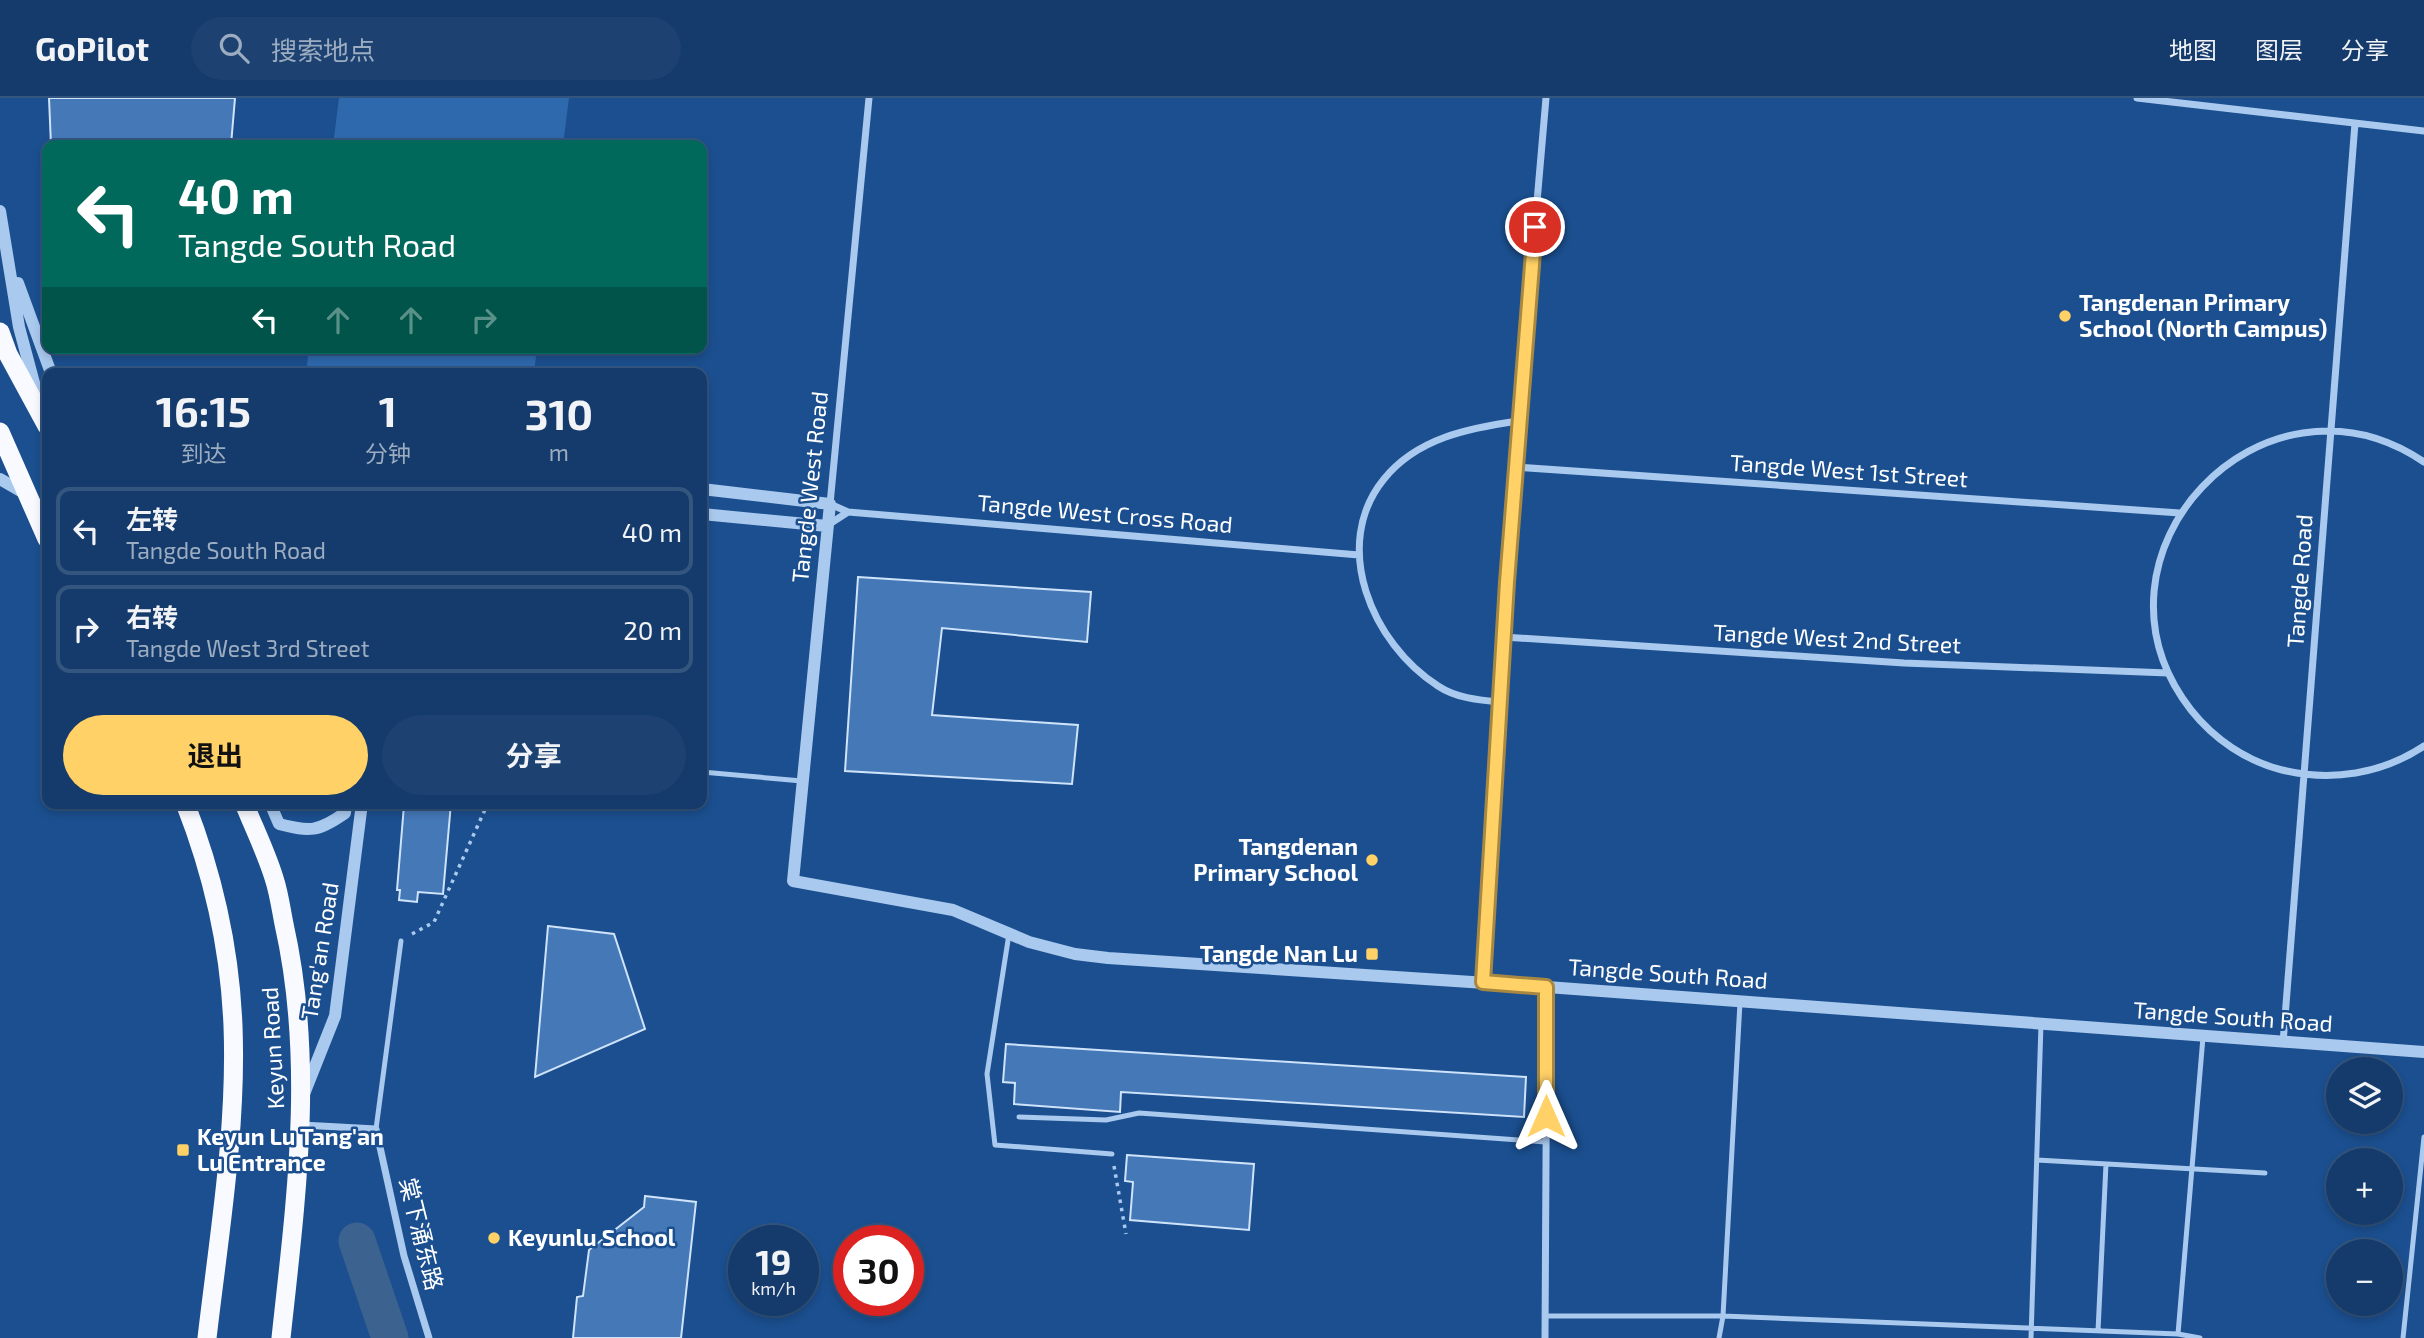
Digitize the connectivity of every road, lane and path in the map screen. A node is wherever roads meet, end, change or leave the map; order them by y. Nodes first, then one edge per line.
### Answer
1 (869, 98) edge
2 (1546, 98) edge
3 (2137, 98) edge
4 (2355, 123) junction
5 (2424, 131) edge
6 (0, 211) edge
7 (6, 246) junction
8 (0, 332) edge
9 (42, 348) edge
10 (42, 411) edge
11 (42, 416) edge
12 (1518, 421) junction
13 (0, 432) edge
14 (2331, 432) junction
15 (2424, 463) edge
16 (1515, 467) junction
17 (0, 479) edge
18 (707, 490) edge
19 (26, 494) junction
20 (830, 504) junction
21 (848, 512) junction
22 (2180, 513) junction
23 (707, 514) edge
24 (827, 526) junction
25 (42, 528) edge
26 (1359, 555) junction
27 (1503, 637) junction
28 (2168, 673) junction
29 (1499, 702) junction
30 (2424, 746) edge
31 (707, 772) edge
32 (2304, 774) junction
33 (802, 781) junction
34 (187, 809) edge
35 (246, 809) edge
36 (273, 809) edge
37 (345, 809) edge
38 (361, 809) edge
39 (485, 809) edge
40 (793, 881) joint
41 (1009, 934) junction
42 (401, 941) joint
43 (1483, 982) junction
44 (1546, 987) junction
45 (1740, 1001) junction
46 (2041, 1024) junction
47 (2203, 1037) junction
48 (2283, 1043) junction
49 (2424, 1052) edge
50 (302, 1101) junction
51 (1019, 1117) dead end
52 (302, 1125) junction
53 (376, 1129) junction
54 (2424, 1137) edge
55 (1546, 1142) junction
56 (1112, 1154) joint
57 (2037, 1160) junction
58 (2106, 1164) junction
59 (2192, 1169) junction
60 (2265, 1173) dead end
61 (1126, 1234) dead end
62 (1545, 1316) junction
63 (1723, 1316) junction
64 (2031, 1329) junction
65 (2098, 1331) junction
66 (2178, 1334) junction
67 (207, 1338) edge
68 (281, 1338) edge
69 (429, 1338) edge
70 (1545, 1338) edge
71 (1719, 1338) edge
72 (2031, 1338) edge
73 (2200, 1338) edge
74 (2403, 1338) edge

1 - 20 street, Tangde West Road
2 - 12 street
3 - 4 street
4 - 5 street
4 - 14 street, Tangde Road
6 - 7 street
7 - 9 street
7 - 10 street
8 - 11 highway
12 - 16 street
12 - 26 street
13 - 19 highway
14 - 15 street
14 - 22 street
14 - 32 street, Tangde Road
16 - 22 street, Tangde West 1st Street
16 - 27 street
17 - 19 street
18 - 20 street
19 - 25 highway
20 - 21 street, Tangde West Cross Road
20 - 24 street, Tangde West Road
21 - 24 street
21 - 26 street, Tangde West Cross Road
22 - 28 street
23 - 24 street
24 - 33 street, Tangde West Road
26 - 29 street
27 - 28 street, Tangde West 2nd Street
27 - 29 street
28 - 32 street
29 - 43 street
30 - 32 street
31 - 33 lane
32 - 48 street, Tangde Road
33 - 40 street, Tangde West Road
34 - 67 highway, Keyun Road
35 - 50 highway, Keyun Road
36 - 37 street
38 - 50 street, Tang'an Road
39 - 42 path
40 - 41 street, Tangde South Road
41 - 43 street, Tangde South Road
41 - 56 lane
42 - 53 lane
43 - 44 street, Tangde South Road
44 - 45 street, Tangde South Road
44 - 55 street
45 - 46 street, Tangde South Road
45 - 63 lane
46 - 47 street, Tangde South Road
46 - 57 lane
47 - 48 street, Tangde South Road
47 - 59 lane
48 - 49 street, Tangde South Road
50 - 52 highway, Keyun Road
51 - 55 lane
52 - 53 street
52 - 68 highway, Keyun Road
53 - 69 street, 棠下涌东路
54 - 74 lane
55 - 62 street
56 - 61 path
57 - 58 lane
57 - 64 lane
58 - 59 lane
58 - 65 lane
59 - 60 lane
59 - 66 lane
62 - 63 lane
62 - 70 street
63 - 64 lane
63 - 71 lane
64 - 65 lane
64 - 72 lane
65 - 66 lane
66 - 73 lane

